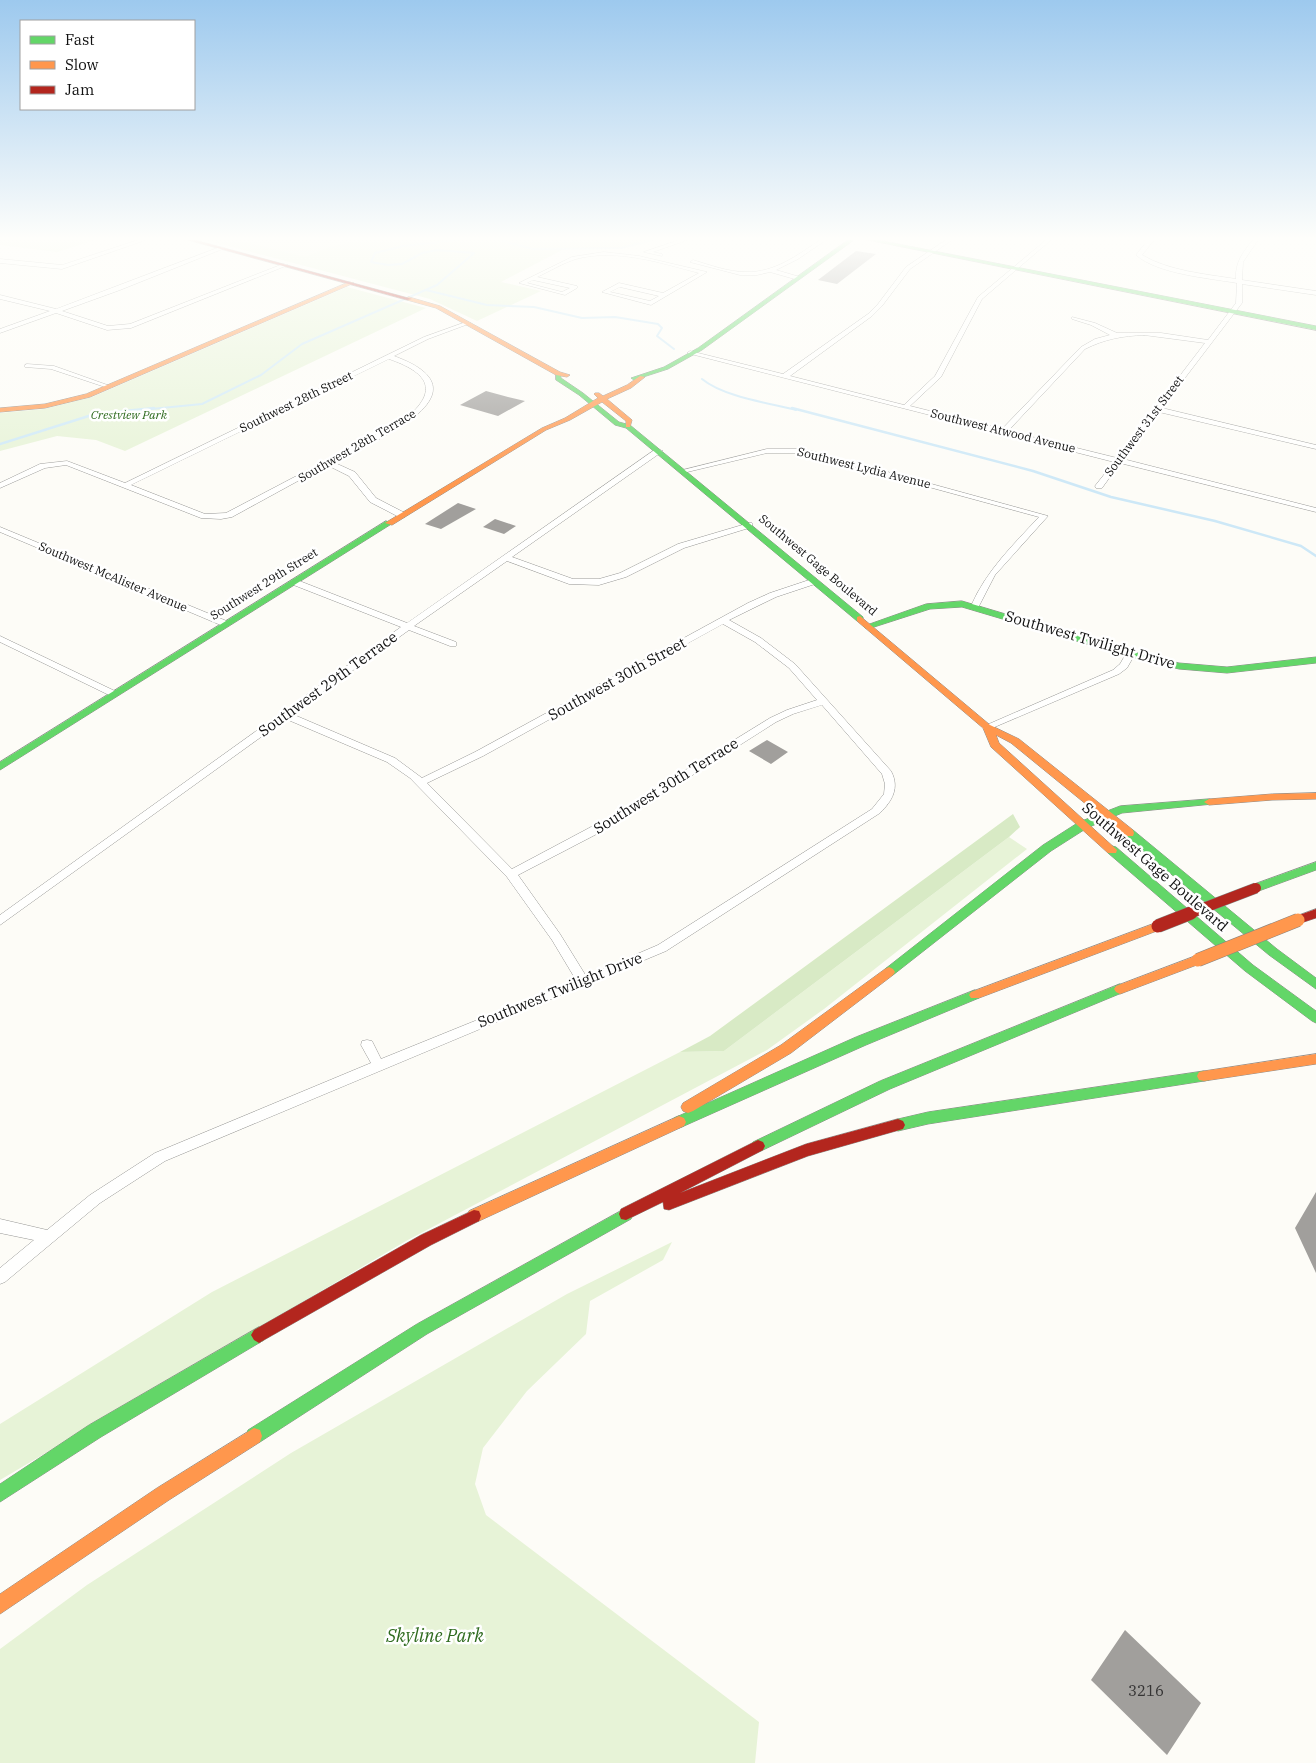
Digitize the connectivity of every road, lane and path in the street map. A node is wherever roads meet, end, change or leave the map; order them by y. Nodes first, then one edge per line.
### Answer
1 (22, 322) edge
2 (88, 322) edge
3 (140, 322) edge
4 (260, 322) edge
5 (737, 322) edge
6 (860, 322) edge
7 (967, 322) edge
8 (1088, 322) edge
9 (1224, 322) edge
10 (1288, 322) edge
11 (468, 323) joint
12 (1316, 328) edge
13 (0, 330) edge
14 (1116, 335) junction
15 (1208, 342) junction
16 (690, 353) junction
17 (388, 356) junction
18 (27, 366) dead end
19 (784, 377) junction
20 (110, 387) junction
21 (595, 398) junction
22 (905, 407) junction
23 (0, 410) edge
24 (1156, 410) junction
25 (1004, 431) junction
26 (1316, 447) edge
27 (659, 451) junction
28 (1117, 460) junction
29 (328, 463) junction
30 (683, 471) junction
31 (126, 485) junction
32 (0, 486) edge
33 (1099, 486) dead end
34 (1316, 510) edge
35 (402, 515) junction
36 (749, 525) junction
37 (0, 529) edge
38 (506, 558) junction
39 (815, 581) junction
40 (294, 582) junction
41 (975, 606) junction
42 (724, 621) junction
43 (226, 624) junction
44 (408, 626) junction
45 (868, 626) junction
46 (0, 639) edge
47 (454, 644) dead end
48 (1130, 654) junction
49 (1316, 660) edge
50 (114, 694) junction
51 (822, 702) junction
52 (286, 715) junction
53 (987, 728) junction
54 (0, 767) edge
55 (421, 782) junction
56 (1316, 796) edge
57 (1108, 815) junction
58 (1083, 826) junction
59 (1316, 866) edge
60 (512, 874) junction
61 (1316, 913) edge
62 (0, 921) edge
63 (584, 982) junction
64 (1316, 984) edge
65 (1316, 1018) edge
66 (367, 1044) dead end
67 (1316, 1059) edge
68 (378, 1065) junction
69 (578, 1166) junction
70 (0, 1226) edge
71 (48, 1237) junction
72 (573, 1242) junction
73 (0, 1278) edge
74 (0, 1494) edge
75 (0, 1604) edge

1 - 13 street
2 - 3 street
4 - 20 main road
5 - 16 main road, Southwest 29th Street
6 - 19 street
7 - 22 street
8 - 14 street
9 - 15 street, Southwest 31st Street
10 - 12 main road
11 - 17 street, Southwest 28th Street
11 - 21 main road, Southwest Gage Boulevard
14 - 15 street
14 - 25 street
15 - 24 street, Southwest 31st Street
16 - 19 street, Southwest Atwood Avenue
16 - 21 main road, Southwest 29th Street
17 - 29 street, Southwest 28th Terrace
17 - 31 street, Southwest 28th Street
18 - 20 street
19 - 22 street, Southwest Atwood Avenue
20 - 23 main road
21 - 27 main road, Southwest Gage Boulevard
21 - 35 main road, Southwest 29th Street
22 - 25 street, Southwest Atwood Avenue
24 - 26 street
24 - 28 street, Southwest 31st Street
25 - 28 street, Southwest Atwood Avenue
27 - 30 main road, Southwest Gage Boulevard
27 - 38 street, Southwest 29th Terrace
28 - 33 street, Southwest 31st Street
28 - 34 street, Southwest Atwood Avenue
29 - 31 street, Southwest 28th Terrace
29 - 35 street
30 - 36 main road, Southwest Gage Boulevard
30 - 41 street, Southwest Lydia Avenue
31 - 32 street
35 - 40 main road, Southwest 29th Street
36 - 38 street
36 - 39 main road, Southwest Gage Boulevard
37 - 43 street, Southwest McAlister Avenue
38 - 44 street, Southwest 29th Terrace
39 - 42 street, Southwest 30th Street
39 - 45 main road, Southwest Gage Boulevard
40 - 43 main road, Southwest 29th Street
40 - 44 street
41 - 45 main road, Southwest Twilight Drive
41 - 48 main road, Southwest Twilight Drive
42 - 51 street, Southwest Twilight Drive
42 - 55 street, Southwest 30th Street
43 - 50 main road, Southwest 29th Street
44 - 47 street
44 - 52 street, Southwest 29th Terrace
45 - 53 main road, Southwest Gage Boulevard
46 - 50 street
48 - 49 main road, Southwest Twilight Drive
48 - 53 street
50 - 54 main road, Southwest 29th Street
51 - 60 street, Southwest 30th Terrace
51 - 63 street, Southwest Twilight Drive
52 - 55 street
52 - 62 street, Southwest 29th Terrace
53 - 57 main road, Southwest Gage Boulevard
53 - 58 main road, Southwest Gage Boulevard
55 - 60 street
56 - 57 main road
57 - 58 main road
57 - 64 main road, Southwest Gage Boulevard
58 - 65 main road, Southwest Gage Boulevard
58 - 69 main road
59 - 69 main road, bridge
60 - 63 street
61 - 72 main road, bridge
63 - 68 street, Southwest Twilight Drive
66 - 68 street
67 - 72 main road
68 - 71 street, Southwest Twilight Drive
69 - 74 main road
70 - 71 street
71 - 73 street, Southwest Twilight Drive
72 - 75 main road

